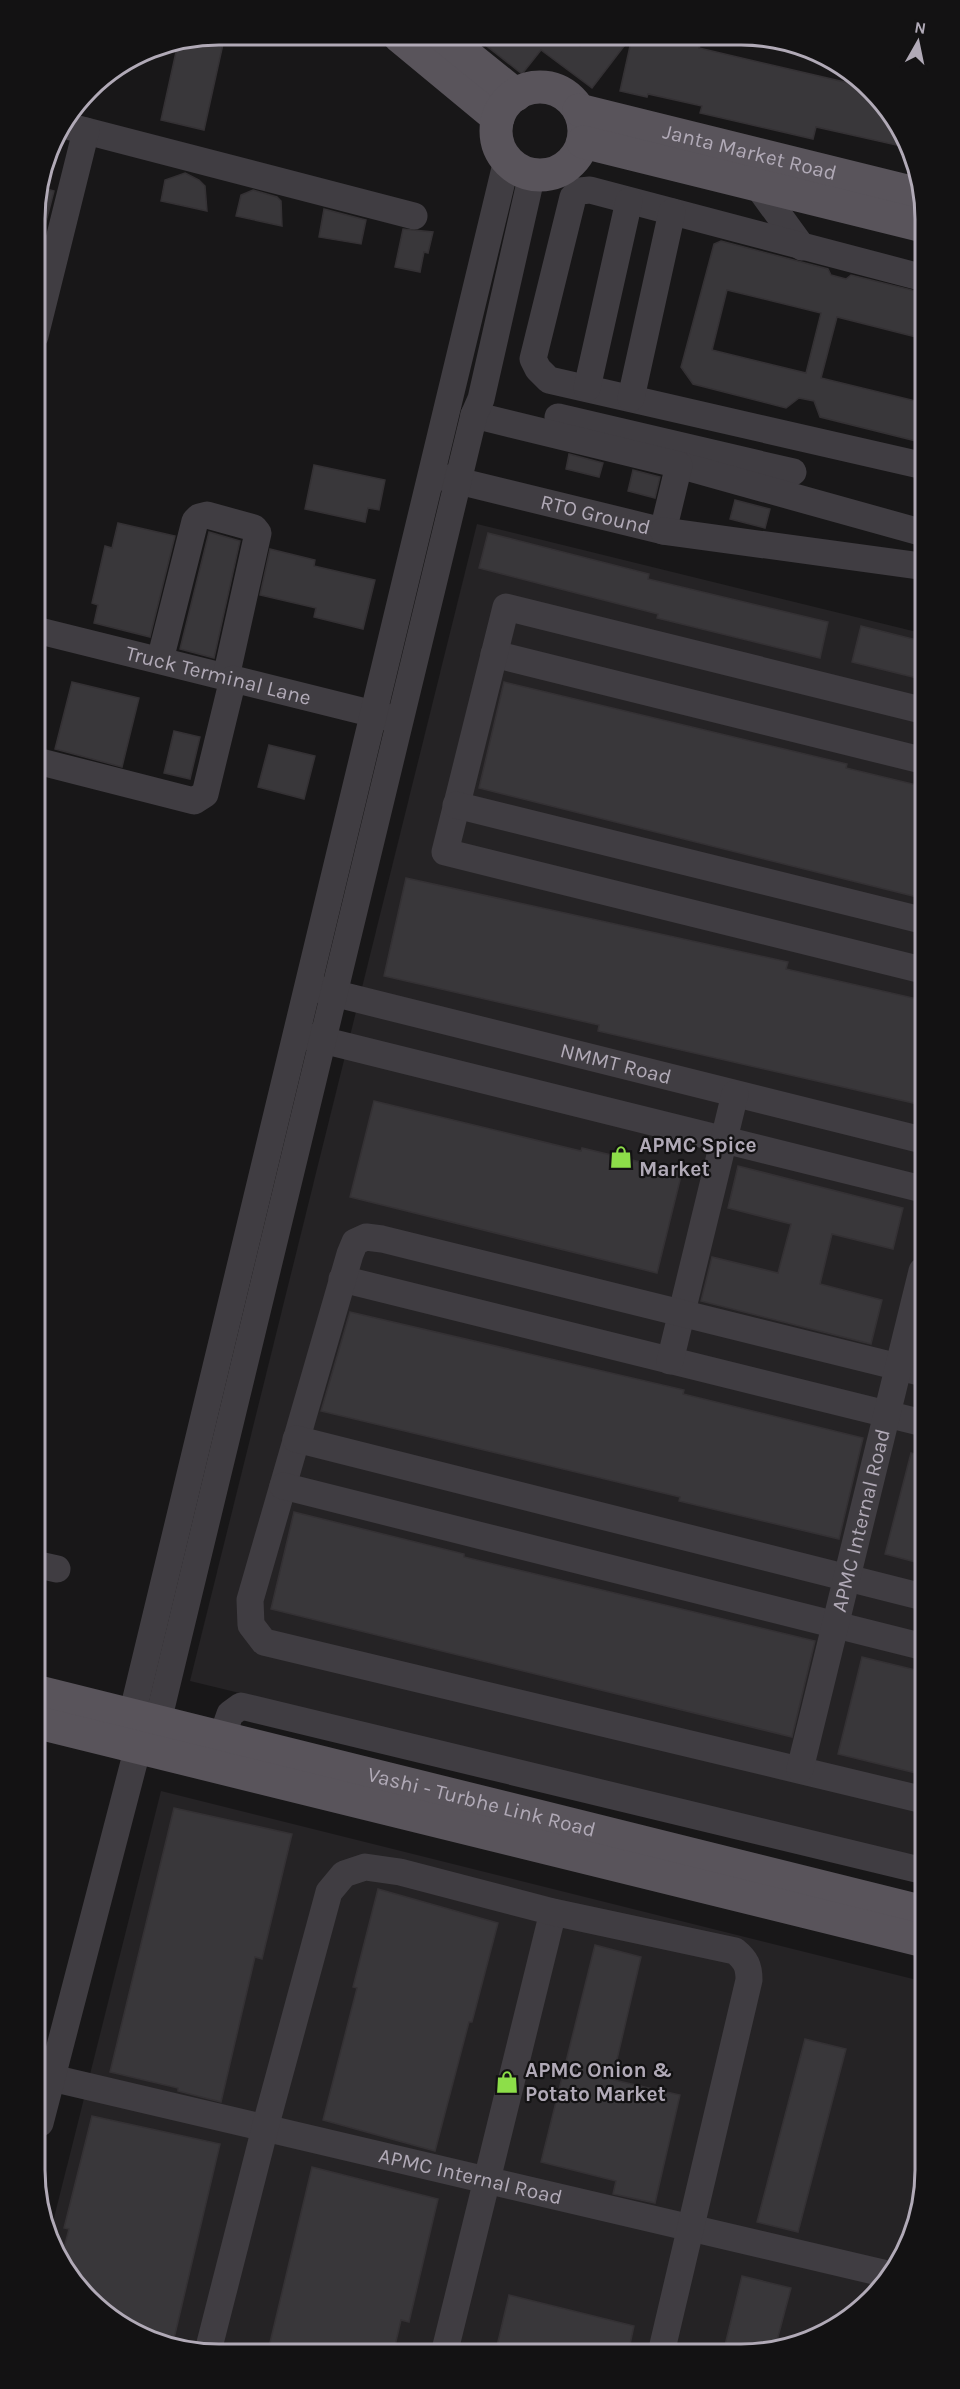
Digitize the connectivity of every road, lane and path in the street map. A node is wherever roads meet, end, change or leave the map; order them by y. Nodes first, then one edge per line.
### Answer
1 (413, 45) edge
2 (451, 45) edge
3 (507, 106) junction
4 (579, 110) junction
5 (74, 128) edge
6 (583, 142) junction
7 (520, 167) junction
8 (757, 185) junction
9 (913, 193) edge
10 (629, 201) junction
11 (672, 212) junction
12 (414, 216) dead end
13 (915, 224) edge
14 (802, 247) junction
15 (915, 276) edge
16 (45, 283) edge
17 (587, 388) junction
18 (631, 398) junction
19 (478, 407) junction
20 (915, 464) edge
21 (679, 465) junction
22 (794, 472) dead end
23 (431, 474) junction
24 (458, 481) junction
25 (663, 531) junction
26 (915, 531) edge
27 (915, 565) edge
28 (45, 632) edge
29 (494, 654) junction
30 (160, 660) junction
31 (229, 678) junction
32 (915, 709) edge
33 (373, 713) junction
34 (400, 720) junction
35 (915, 759) edge
36 (45, 763) edge
37 (456, 805) junction
38 (915, 919) edge
39 (915, 968) edge
40 (307, 987) junction
41 (334, 993) junction
42 (296, 1034) junction
43 (323, 1040) junction
44 (735, 1094) junction
45 (915, 1138) edge
46 (724, 1140) junction
47 (915, 1187) edge
48 (342, 1279) junction
49 (682, 1314) junction
50 (915, 1334) edge
51 (670, 1361) junction
52 (911, 1370) edge
53 (887, 1414) junction
54 (915, 1421) edge
55 (296, 1439) junction
56 (283, 1486) junction
57 (847, 1578) junction
58 (915, 1595) edge
59 (835, 1624) junction
60 (915, 1645) edge
61 (45, 1693) edge
62 (145, 1718) junction
63 (45, 1724) edge
64 (222, 1737) junction
65 (138, 1747) junction
66 (800, 1769) junction
67 (915, 1798) edge
68 (915, 1869) edge
69 (915, 1910) edge
70 (553, 1912) junction
71 (915, 1939) edge
72 (52, 2078) junction
73 (45, 2104) edge
74 (265, 2128) junction
75 (488, 2180) junction
76 (690, 2228) junction
77 (881, 2273) edge
78 (210, 2344) edge
79 (447, 2344) edge
80 (663, 2344) edge

1 - 3 main road
2 - 3 main road
3 - 4 main road
3 - 7 main road
4 - 6 main road
4 - 9 main road, Janta Market Road
5 - 12 street
5 - 16 street
6 - 7 main road
6 - 8 main road, Janta Market Road
7 - 19 street
7 - 23 street
8 - 13 main road, Janta Market Road
8 - 14 street
10 - 11 street
10 - 17 street
10 - 17 street
11 - 14 street
11 - 18 street
14 - 15 street
17 - 18 street
18 - 20 street
19 - 21 street
19 - 22 street
19 - 24 street
21 - 25 street, RTO Ground
21 - 26 street
23 - 24 street, RTO Ground
23 - 33 street
24 - 25 street, RTO Ground
24 - 34 street
25 - 27 street
28 - 30 street, Truck Terminal Lane
29 - 32 street
29 - 35 street
29 - 37 street
30 - 31 street, Truck Terminal Lane
30 - 31 street
31 - 33 street, Truck Terminal Lane
31 - 36 street
33 - 34 street, Truck Terminal Lane
33 - 40 street
34 - 41 street
37 - 38 street
37 - 39 street
40 - 41 street, NMMT Road
40 - 42 street
41 - 43 street
41 - 44 street, NMMT Road
42 - 43 street
42 - 62 street
43 - 46 street
43 - 62 street
44 - 45 street, NMMT Road
44 - 46 street
46 - 47 street
46 - 49 street
48 - 49 street
48 - 51 street
48 - 55 street
49 - 51 street
49 - 52 street
50 - 52 street, APMC Internal Road
51 - 53 street
52 - 53 street, APMC Internal Road
53 - 54 street
53 - 57 street, APMC Internal Road
55 - 56 street
55 - 57 street
56 - 59 street
56 - 66 street
57 - 58 street
57 - 59 street, APMC Internal Road
59 - 60 street
59 - 66 street, APMC Internal Road
61 - 62 main road, Vashi - Turbhe Link Road
62 - 64 main road, Vashi - Turbhe Link Road
62 - 65 street
63 - 65 main road, Vashi - Turbhe Link Road
64 - 68 street
64 - 69 main road, Vashi - Turbhe Link Road
65 - 71 main road, Vashi - Turbhe Link Road
65 - 72 street
66 - 67 street
70 - 74 street
70 - 75 street
70 - 76 street
72 - 73 street
72 - 74 street, APMC Internal Road
74 - 75 street, APMC Internal Road
74 - 78 street
75 - 76 street, APMC Internal Road
75 - 79 street
76 - 77 street, APMC Internal Road
76 - 80 street

